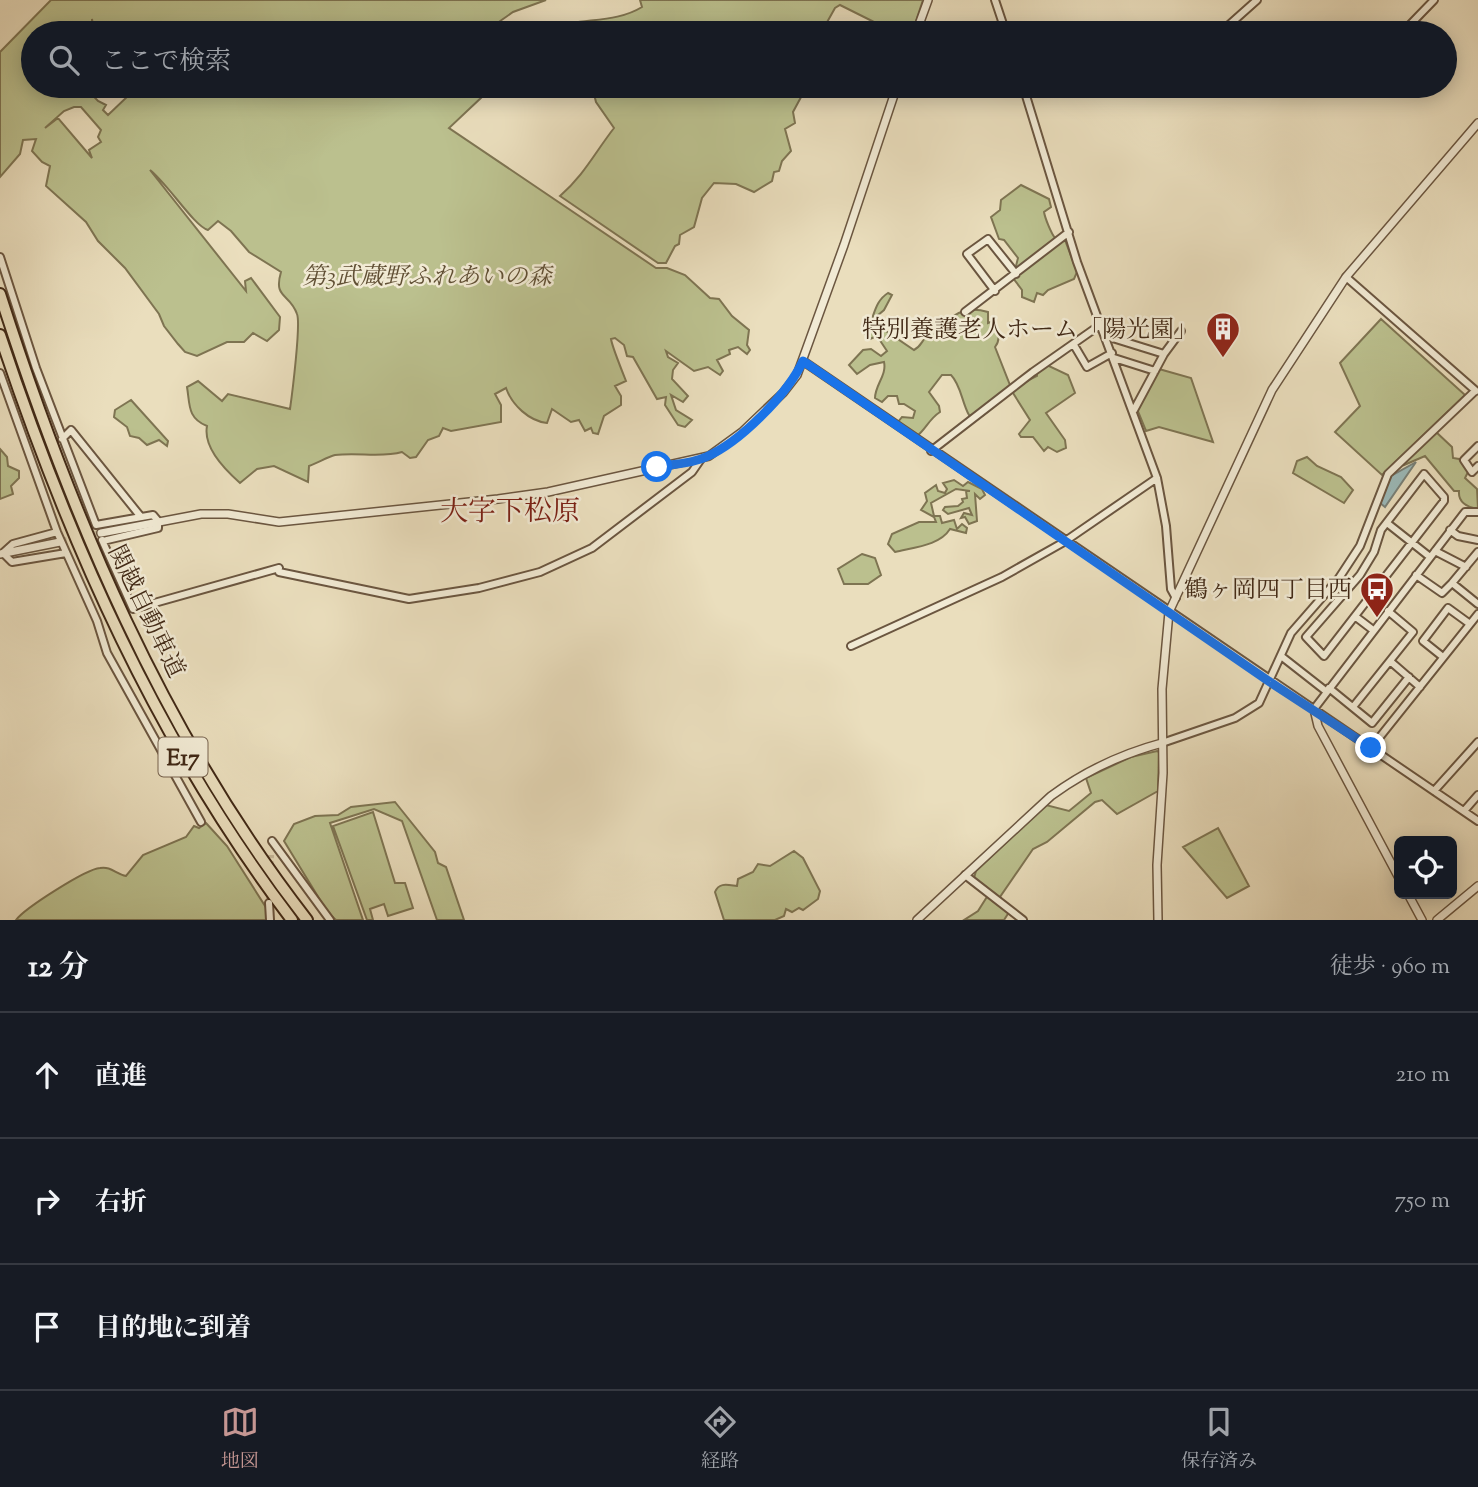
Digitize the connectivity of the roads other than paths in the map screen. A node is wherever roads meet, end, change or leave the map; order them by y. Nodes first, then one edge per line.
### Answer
1 (928, 0) edge
2 (995, 0) edge
3 (1257, 0) edge
4 (1434, 0) edge
5 (920, 21) edge
6 (1002, 21) edge
7 (1233, 21) edge
8 (1414, 21) edge
9 (893, 98) edge
10 (1027, 98) edge
11 (1478, 123) edge
12 (1069, 232) junction
13 (0, 257) edge
14 (1016, 274) junction
15 (1346, 277) junction
16 (995, 291) junction
17 (0, 294) edge
18 (965, 312) dead end
19 (1101, 325) junction
20 (1181, 331) dead end
21 (0, 335) edge
22 (1105, 336) junction
23 (1074, 345) junction
24 (1164, 354) junction
25 (1113, 356) junction
26 (803, 361) junction
27 (1155, 371) junction
28 (0, 373) edge
29 (1477, 391) edge
30 (1134, 410) junction
31 (62, 439) junction
32 (1478, 446) edge
33 (931, 452) junction
34 (701, 459) junction
35 (1478, 466) edge
36 (1157, 478) junction
37 (1478, 512) edge
38 (141, 517) junction
39 (158, 521) junction
40 (1387, 523) junction
41 (96, 525) junction
42 (1450, 530) junction
43 (57, 532) junction
44 (102, 537) junction
45 (1478, 540) edge
46 (60, 542) tunnel mouth
47 (1064, 542) junction
48 (1412, 543) junction
49 (1478, 552) edge
50 (66, 553) junction
51 (1, 554) edge
52 (1432, 554) junction
53 (1466, 567) junction
54 (1416, 575) junction
55 (1451, 583) junction
56 (1176, 598) junction
57 (1478, 604) edge
58 (1388, 611) junction
59 (1169, 612) junction
60 (1478, 614) edge
61 (1356, 617) junction
62 (1470, 624) junction
63 (1373, 630) junction
64 (851, 646) dead end
65 (1281, 656) junction
66 (1443, 657) junction
67 (1390, 661) junction
68 (1409, 677) junction
69 (1270, 682) junction
70 (1420, 687) junction
71 (1328, 690) junction
72 (1353, 707) junction
73 (1314, 709) junction
74 (1328, 718) junction
75 (1318, 726) junction
76 (1478, 741) edge
77 (1162, 743) junction
78 (1371, 748) junction
79 (1434, 792) junction
80 (1478, 796) edge
81 (1464, 811) junction
82 (1478, 821) edge
83 (201, 822) dead end
84 (272, 841) dead end
85 (1394, 869) edge
86 (965, 875) junction
87 (1478, 886) edge
88 (1411, 899) edge
89 (269, 903) tunnel mouth
90 (270, 920) edge
91 (292, 920) edge
92 (307, 920) edge
93 (330, 920) edge
94 (917, 920) edge
95 (1023, 920) edge
96 (1158, 920) edge
97 (1422, 920) edge
98 (1437, 920) edge

1 - 5 street
2 - 6 street
3 - 7 street
4 - 8 street
9 - 26 street
10 - 12 street
11 - 15 street
12 - 14 street
12 - 19 street
13 - 31 street
14 - 16 street
14 - 16 street
15 - 29 street
15 - 56 street
16 - 18 street
17 - 92 highway, 関越自動車道 / E17
19 - 22 street
19 - 23 street
20 - 24 street
21 - 91 highway, 関越自動車道 / E17
22 - 24 street
22 - 25 street
23 - 25 street
23 - 33 street
24 - 27 street
25 - 27 street
25 - 30 street
26 - 33 street
26 - 34 street
27 - 30 street
28 - 43 street
29 - 65 street
30 - 36 street
31 - 38 street
31 - 41 street
32 - 35 street
33 - 47 street
34 - 39 street
34 - 44 street
36 - 47 street
36 - 56 street
37 - 42 street
38 - 39 street
38 - 41 street
39 - 44 street
40 - 48 street
40 - 48 street
40 - 61 street
41 - 44 street
42 - 45 street
42 - 52 street
43 - 50 street
43 - 51 street
46 - 51 street
47 - 59 street
47 - 64 street
48 - 52 street
48 - 61 street
49 - 53 street
50 - 51 street
50 - 83 street
52 - 53 street
52 - 54 street
53 - 55 street
54 - 55 street
54 - 58 street
55 - 57 street
56 - 59 street
58 - 63 street
58 - 67 street
59 - 69 street
59 - 77 street
60 - 62 street
61 - 63 street
62 - 66 street
62 - 66 street
63 - 71 street
65 - 69 street
65 - 71 street
66 - 70 street
67 - 68 street
67 - 72 street
68 - 70 street
68 - 72 street
69 - 73 street
69 - 77 street
70 - 78 street
71 - 72 street
71 - 73 street
73 - 74 street
73 - 75 street
74 - 75 street
74 - 78 street
75 - 85 street
76 - 79 street
77 - 86 street
77 - 96 street
78 - 79 street
79 - 81 street
80 - 81 street
81 - 82 street
84 - 93 street
86 - 94 street
86 - 95 street
87 - 98 street
88 - 97 street
89 - 90 street

